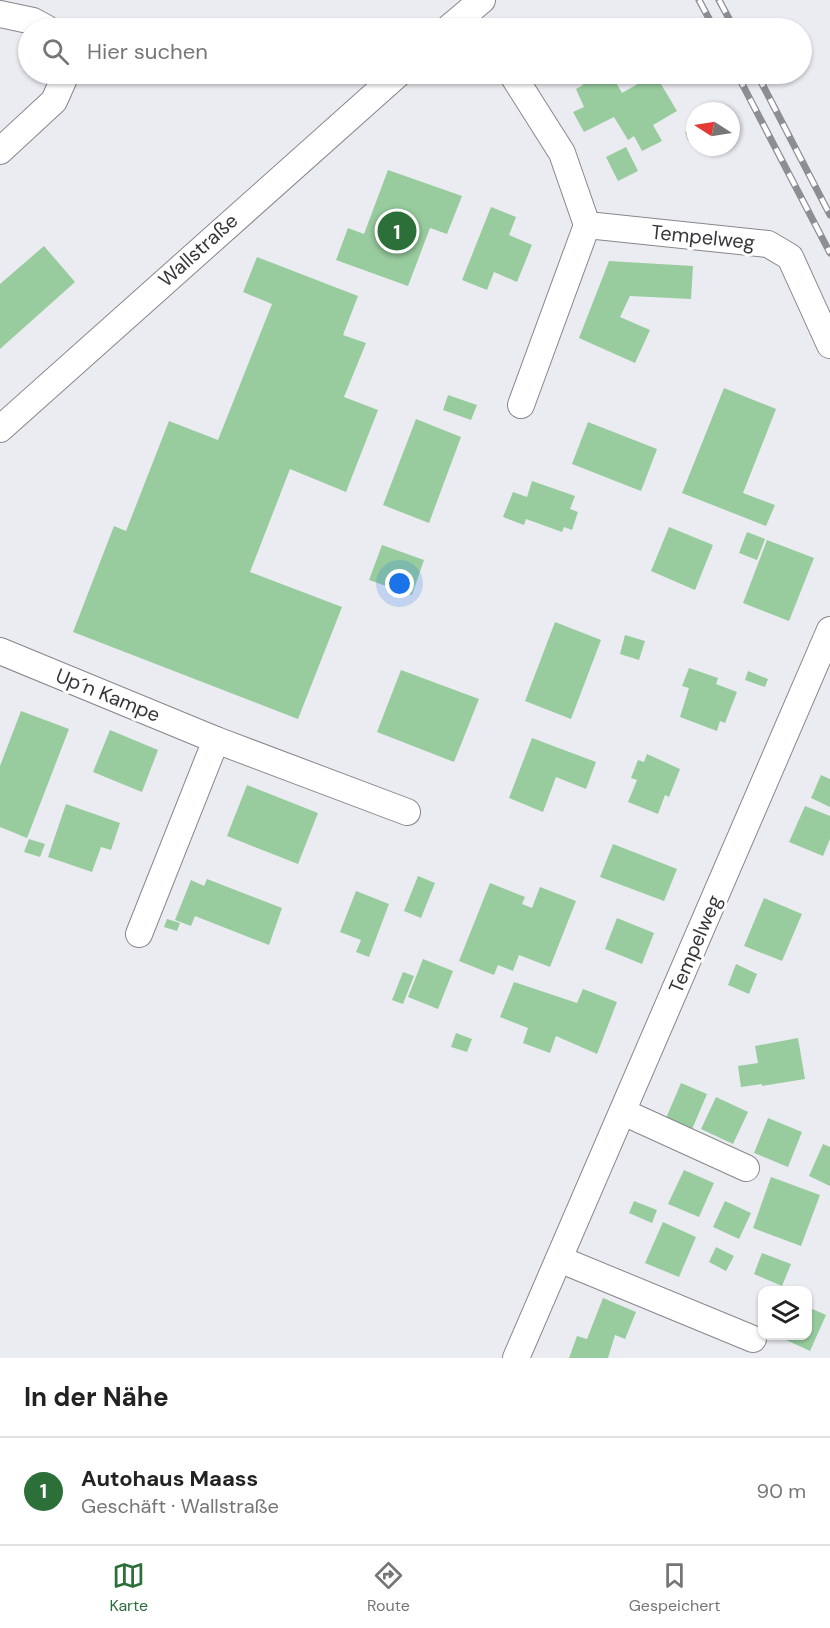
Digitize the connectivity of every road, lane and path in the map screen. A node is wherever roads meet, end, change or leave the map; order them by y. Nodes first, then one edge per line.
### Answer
1 (477, 7) edge
2 (0, 14) edge
3 (19, 18) edge
4 (462, 18) edge
5 (62, 84) edge
6 (387, 84) edge
7 (518, 84) edge
8 (0, 151) edge
9 (587, 225) junction
10 (830, 345) edge
11 (521, 405) dead end
12 (0, 429) edge
13 (830, 630) edge
14 (0, 651) edge
15 (216, 740) junction
16 (407, 812) dead end
17 (139, 933) dead end
18 (623, 1112) junction
19 (746, 1168) dead end
20 (559, 1259) junction
21 (753, 1339) dead end
22 (516, 1358) edge

1 - 4 street
2 - 3 street
5 - 8 street
6 - 12 street, Wallstraße
7 - 9 street
9 - 10 street, Tempelweg
9 - 11 street
13 - 18 street, Tempelweg
14 - 15 street, Up´n Kampe
15 - 16 street, Up´n Kampe
15 - 17 street
18 - 19 street
18 - 20 street, Tempelweg
20 - 21 street
20 - 22 street, Tempelweg

